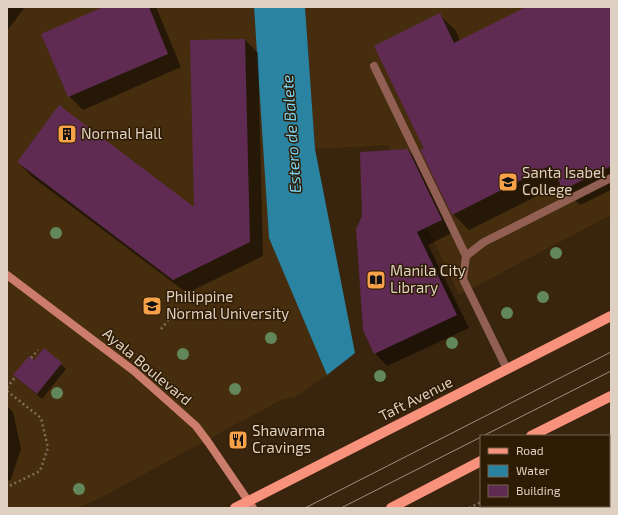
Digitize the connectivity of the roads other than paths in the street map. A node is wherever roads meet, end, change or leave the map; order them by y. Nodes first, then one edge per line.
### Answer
1 (374, 66) dead end
2 (611, 178) edge
3 (466, 256) junction
4 (7, 275) edge
5 (611, 316) edge
6 (507, 369) junction
7 (611, 396) edge
8 (533, 435) edge
9 (480, 462) edge
10 (409, 498) junction
11 (250, 506) edge
12 (235, 508) edge
13 (391, 508) edge
14 (403, 508) edge

1 - 3 lane
2 - 3 lane
3 - 6 lane
4 - 11 main road, Ayala Boulevard
5 - 6 main road, Taft Avenue
6 - 11 main road, Taft Avenue
7 - 8 main road
9 - 10 main road
10 - 13 main road
10 - 14 main road
11 - 12 main road, Taft Avenue

